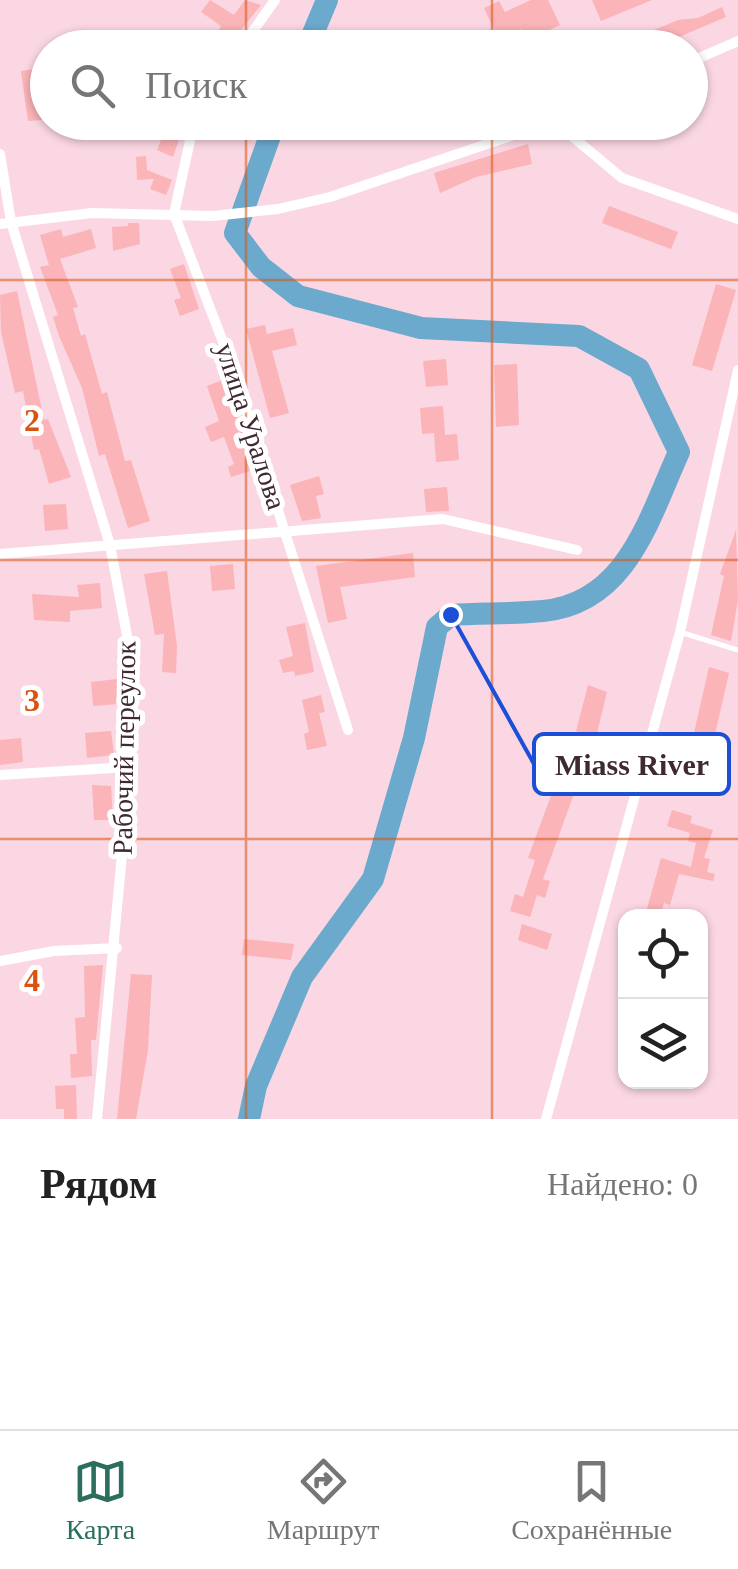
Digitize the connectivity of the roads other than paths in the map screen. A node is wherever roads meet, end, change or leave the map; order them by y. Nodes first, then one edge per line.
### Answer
1 (275, 0) edge
2 (254, 30) edge
3 (738, 42) edge
4 (708, 54) edge
5 (190, 140) edge
6 (500, 140) edge
7 (576, 140) edge
8 (0, 154) edge
9 (174, 214) junction
10 (738, 218) edge
11 (6, 223) edge
12 (738, 370) edge
13 (287, 534) junction
14 (110, 545) junction
15 (577, 550) dead end
16 (0, 554) edge
17 (680, 632) junction
18 (738, 650) edge
19 (348, 730) dead end
20 (129, 767) junction
21 (0, 775) edge
22 (116, 948) junction
23 (0, 961) edge
24 (97, 1119) edge
25 (546, 1119) edge

1 - 2 street
3 - 4 street
5 - 9 street
6 - 9 street
7 - 10 street
8 - 11 street, Рабочий переулок
9 - 11 street
9 - 13 street, улица Уралова
11 - 14 street, Рабочий переулок
12 - 17 street
13 - 14 street
13 - 15 street
13 - 19 street, улица Уралова
14 - 16 street
14 - 20 street, Рабочий переулок
17 - 18 lane
17 - 25 street
20 - 21 street
20 - 22 street, Рабочий переулок
22 - 23 street
22 - 24 street, Рабочий переулок

